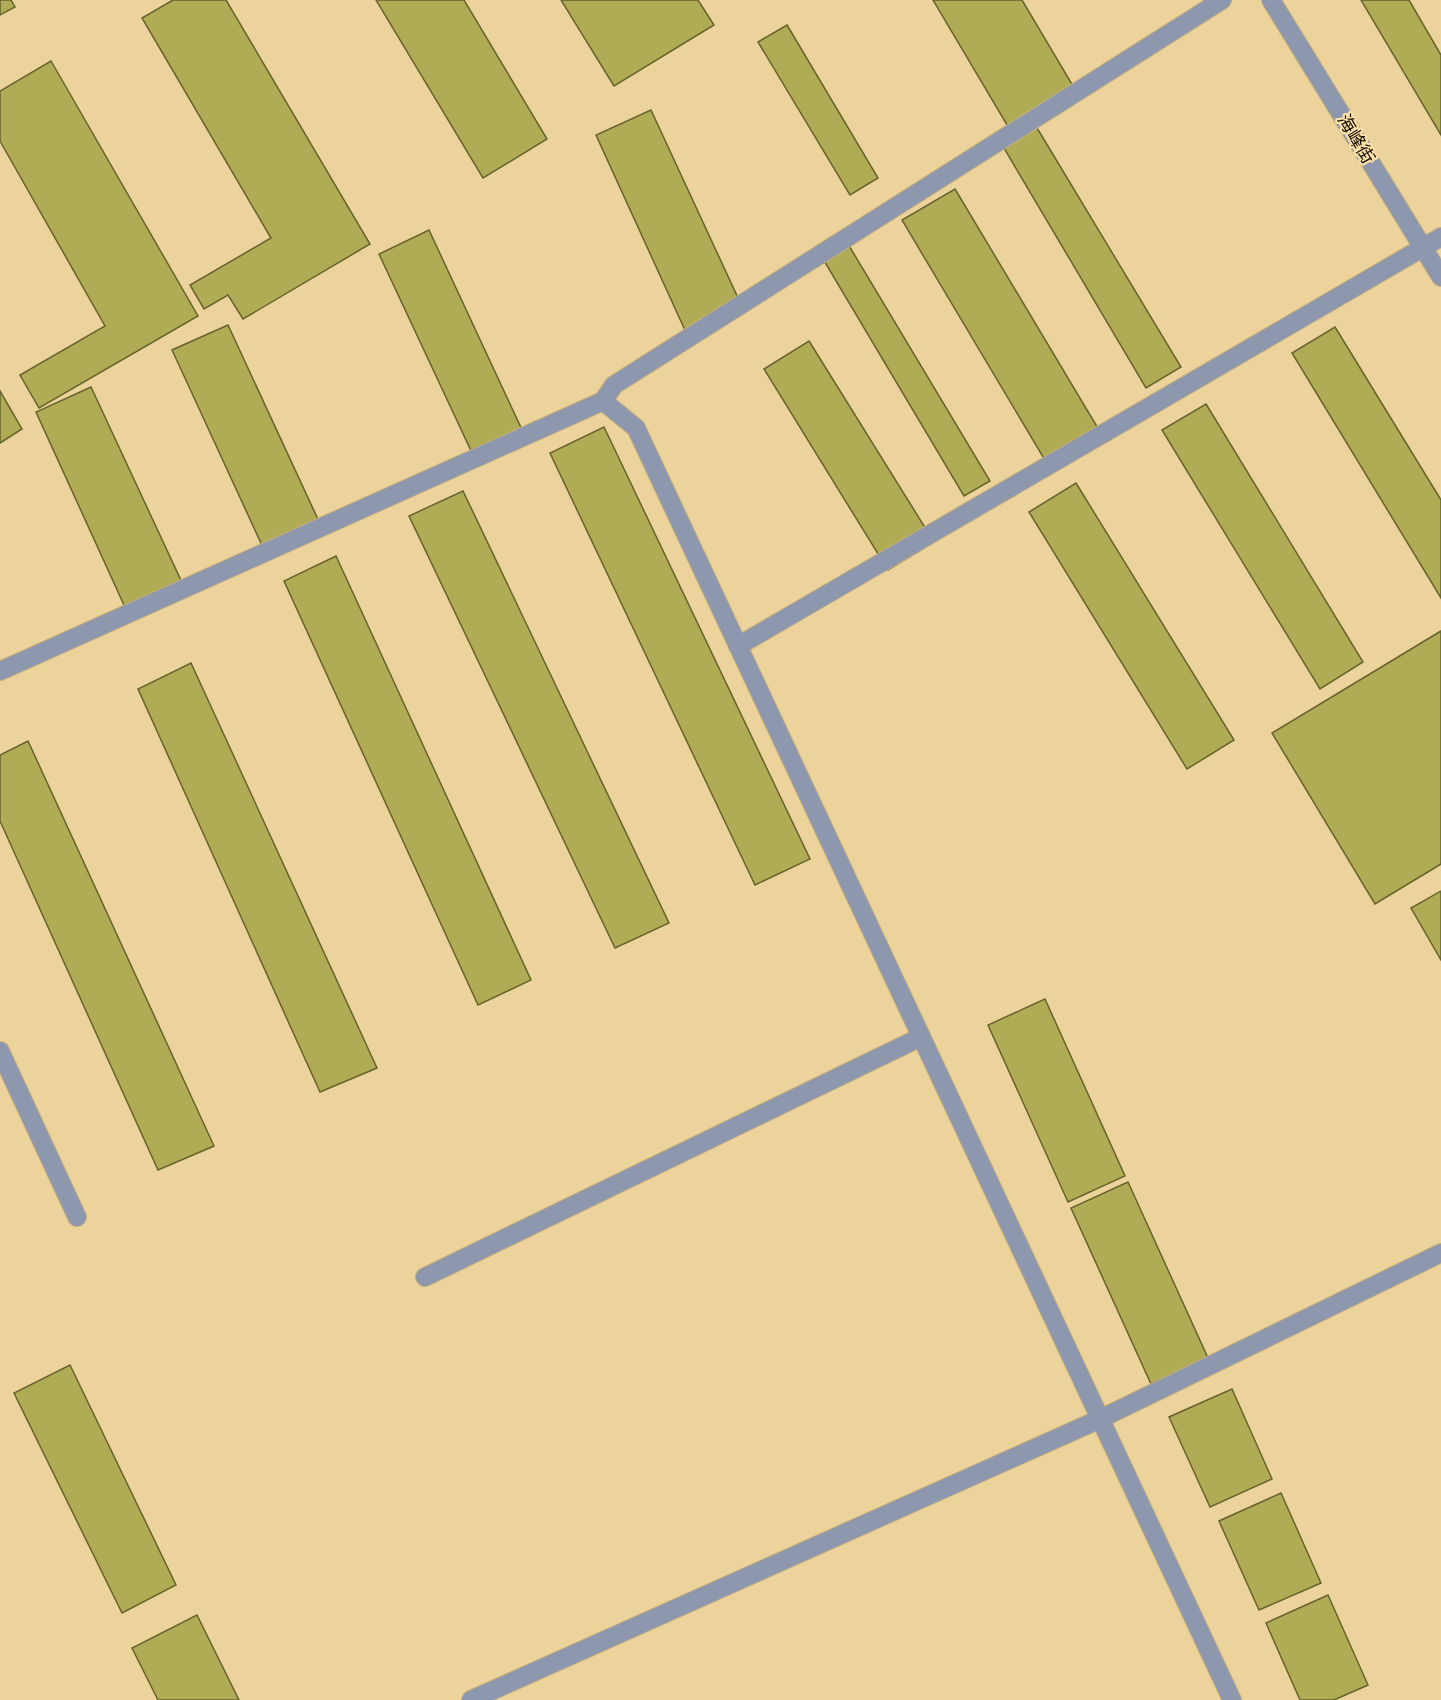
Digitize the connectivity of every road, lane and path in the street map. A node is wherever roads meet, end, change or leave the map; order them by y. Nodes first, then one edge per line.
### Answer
1 (1222, 0) edge
2 (1271, 0) edge
3 (1441, 237) edge
4 (1423, 248) junction
5 (1441, 277) edge
6 (603, 401) junction
7 (738, 646) junction
8 (0, 671) edge
9 (921, 1037) junction
10 (0, 1051) edge
11 (77, 1217) dead end
12 (1441, 1253) edge
13 (425, 1277) dead end
14 (1100, 1419) junction
15 (471, 1700) edge
16 (1232, 1700) edge

1 - 6 street
2 - 4 street, 海峰街
3 - 4 street
4 - 5 street, 海峰街
4 - 7 street
6 - 7 street
6 - 8 street
7 - 9 street
9 - 13 street
9 - 14 street
10 - 11 street
12 - 14 street
14 - 15 street
14 - 16 street

